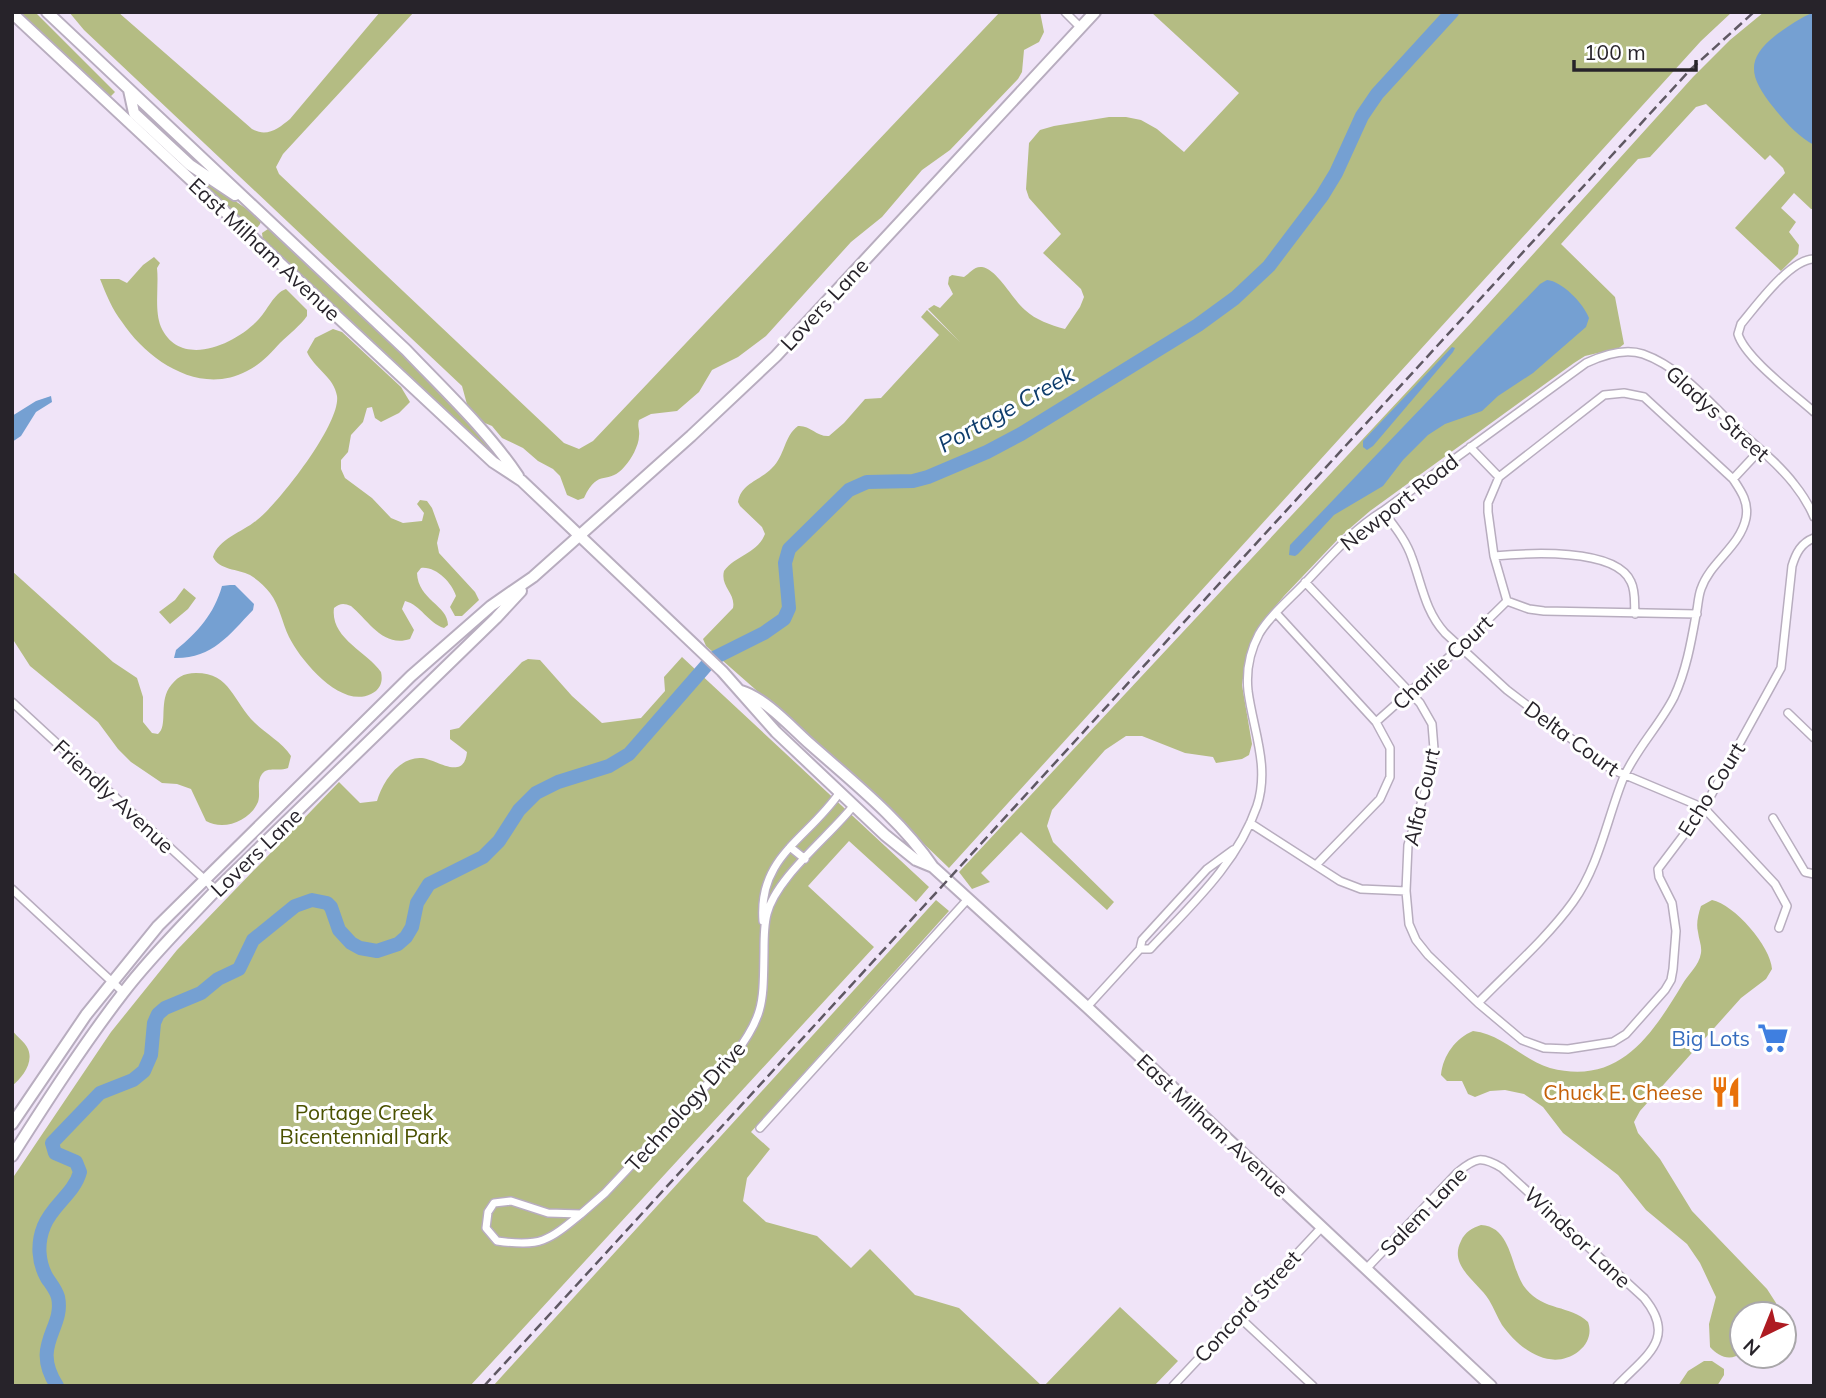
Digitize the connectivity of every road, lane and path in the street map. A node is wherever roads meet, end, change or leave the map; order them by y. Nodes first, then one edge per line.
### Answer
1 (47, 12) edge
2 (1065, 12) edge
3 (1095, 12) edge
4 (12, 13) edge
5 (1081, 27) junction
6 (129, 90) junction
7 (131, 117) junction
8 (251, 203) junction
9 (1814, 260) edge
10 (1598, 358) joint
11 (1814, 412) edge
12 (1470, 447) junction
13 (1760, 450) junction
14 (1499, 477) junction
15 (1733, 479) junction
16 (522, 481) junction
17 (1383, 511) junction
18 (1814, 517) edge
19 (578, 537) junction
20 (1814, 538) edge
21 (1494, 556) junction
22 (533, 577) junction
23 (1305, 582) junction
24 (1507, 601) junction
25 (1276, 612) junction
26 (1635, 614) junction
27 (1697, 614) junction
28 (1459, 648) junction
29 (741, 691) junction
30 (1409, 692) junction
31 (12, 702) edge
32 (1788, 713) dead end
33 (1376, 722) junction
34 (1814, 738) edge
35 (1625, 776) junction
36 (840, 792) junction
37 (854, 805) junction
38 (1704, 808) junction
39 (1773, 818) dead end
40 (1250, 823) junction
41 (790, 847) junction
42 (1238, 847) junction
43 (805, 859) junction
44 (1316, 865) junction
45 (933, 867) junction
46 (1814, 874) edge
47 (204, 879) junction
48 (12, 889) edge
49 (216, 890) junction
50 (1406, 891) junction
51 (967, 900) junction
52 (1779, 928) dead end
53 (764, 939) junction
54 (1140, 949) junction
55 (112, 981) junction
56 (124, 992) junction
57 (1478, 1003) junction
58 (1087, 1007) junction
59 (12, 1124) edge
60 (760, 1128) dead end
61 (12, 1156) edge
62 (1482, 1158) joint
63 (580, 1214) junction
64 (1322, 1227) junction
65 (1366, 1269) junction
66 (1238, 1316) junction
67 (1172, 1386) edge
68 (1313, 1386) edge
69 (1491, 1386) edge
70 (1617, 1386) edge

1 - 6 street, East Milham Avenue
2 - 5 street
3 - 5 street, Lovers Lane
4 - 7 street, East Milham Avenue
5 - 19 street, Lovers Lane
6 - 7 street
6 - 8 street, East Milham Avenue
7 - 8 street
7 - 16 street, East Milham Avenue
8 - 16 street, East Milham Avenue
9 - 11 street
10 - 12 street, Newport Road
10 - 13 street, Gladys Street
12 - 14 street
12 - 17 street, Newport Road
13 - 15 street
13 - 18 street, Gladys Street
14 - 15 street, Gladys Street
14 - 21 street, Charlie Court
15 - 27 street
16 - 19 street, East Milham Avenue
17 - 23 street, Newport Road
17 - 28 street, Delta Court
19 - 22 street, Lovers Lane
19 - 29 street, East Milham Avenue
20 - 38 street, Echo Court
21 - 24 street, Charlie Court
21 - 26 street
22 - 47 street, Lovers Lane
22 - 49 street, Lovers Lane
23 - 25 street, Newport Road
23 - 30 street, Alfa Court
24 - 26 street, Charlie Court
24 - 28 street, Charlie Court
25 - 33 street, Alfa Court
25 - 40 street, Newport Road
26 - 27 street, Charlie Court
27 - 35 street
28 - 30 street, Charlie Court
28 - 35 street, Delta Court
29 - 36 street, East Milham Avenue
29 - 45 street, East Milham Avenue
30 - 33 street, Charlie Court
30 - 50 street, Alfa Court
31 - 47 street, Friendly Avenue
32 - 34 street
33 - 44 street, Alfa Court
35 - 38 street, Delta Court
35 - 57 street
36 - 37 street, East Milham Avenue
36 - 41 street
37 - 43 street, Technology Drive
37 - 45 street, East Milham Avenue
38 - 52 street, Delta Court
38 - 57 street, Echo Court
39 - 46 street
40 - 42 street, Newport Road
40 - 44 street
41 - 43 street
41 - 53 street
42 - 54 street, Newport Road
42 - 54 street, Newport Road
43 - 53 street, Technology Drive
44 - 50 street
45 - 51 street, East Milham Avenue
47 - 49 street, Friendly Avenue
47 - 55 street, Lovers Lane
48 - 55 street
49 - 56 street, Lovers Lane
50 - 57 street, Alfa Court
51 - 58 street, East Milham Avenue
51 - 60 street
53 - 63 street, Technology Drive
54 - 58 street, Newport Road
55 - 56 street
55 - 59 street, Lovers Lane
56 - 61 street, Lovers Lane
58 - 64 street, East Milham Avenue
62 - 65 street, Salem Lane
62 - 70 street, Windsor Lane
63 - 63 street, Technology Drive
64 - 65 street, East Milham Avenue
64 - 66 street, Concord Street
65 - 69 street, East Milham Avenue
66 - 67 street, Concord Street
66 - 68 street

